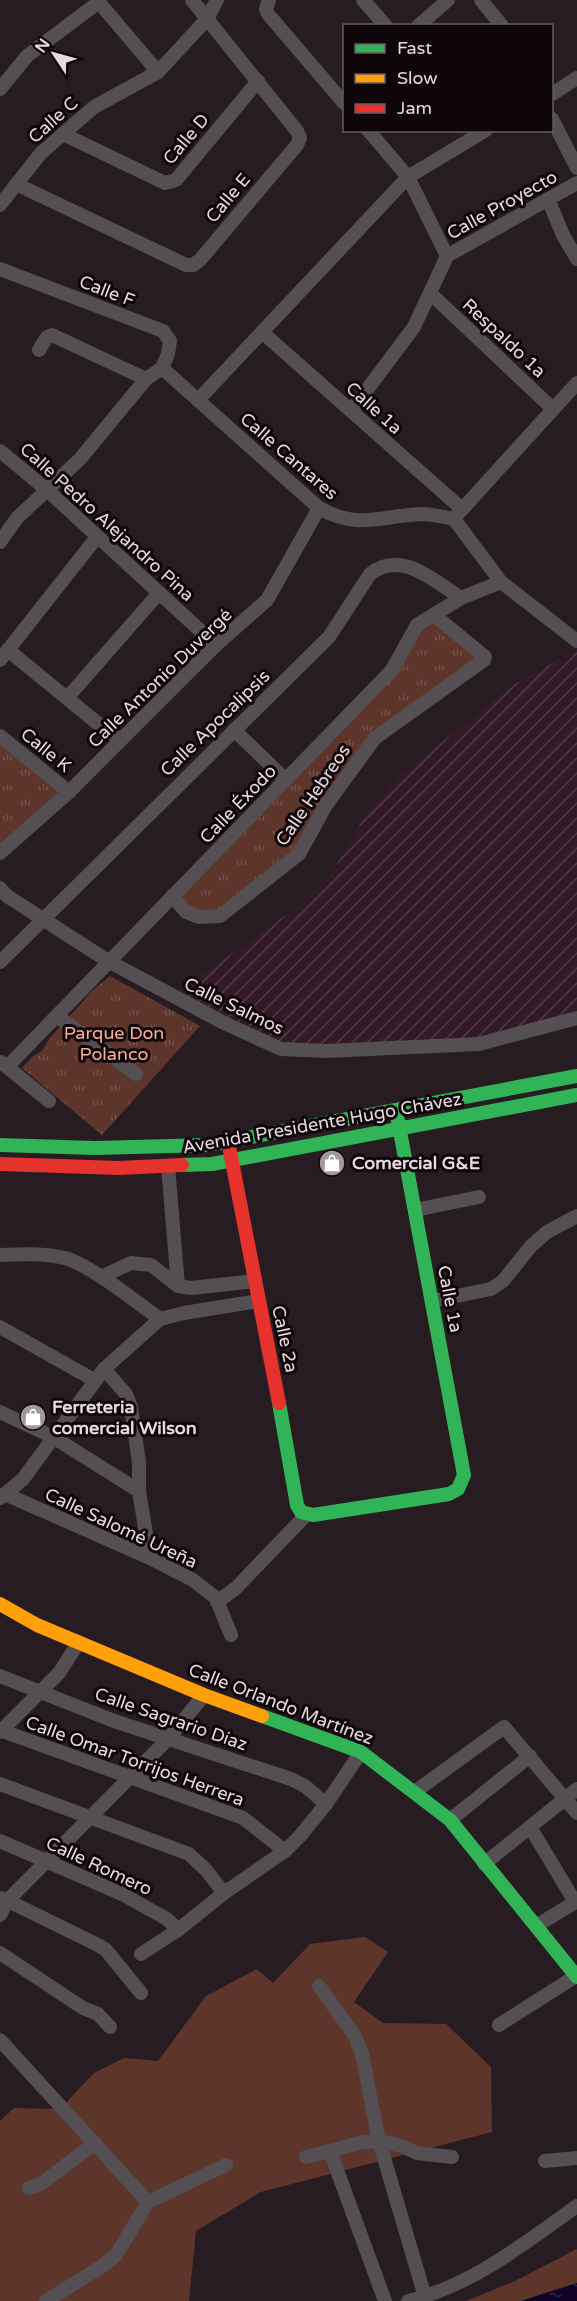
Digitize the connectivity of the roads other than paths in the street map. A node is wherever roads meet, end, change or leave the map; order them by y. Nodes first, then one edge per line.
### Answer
1 (192, 0) edge
2 (217, 0) edge
3 (268, 0) edge
4 (363, 0) edge
5 (448, 0) edge
6 (481, 0) edge
7 (98, 1) edge
8 (207, 19) junction
9 (384, 24) edge
10 (420, 24) edge
11 (500, 24) edge
12 (158, 72) junction
13 (577, 78) edge
14 (258, 81) junction
15 (0, 89) edge
16 (553, 90) edge
17 (343, 102) edge
18 (553, 121) edge
19 (370, 132) edge
20 (480, 132) edge
21 (63, 134) junction
22 (577, 168) edge
23 (408, 177) junction
24 (577, 183) edge
25 (16, 184) junction
26 (548, 200) junction
27 (0, 205) edge
28 (447, 256) junction
29 (577, 259) edge
30 (0, 269) edge
31 (430, 293) junction
32 (263, 333) junction
33 (39, 350) dead end
34 (162, 368) junction
35 (146, 379) junction
36 (577, 383) edge
37 (198, 400) junction
38 (553, 409) junction
39 (351, 411) junction
40 (0, 451) edge
41 (47, 490) junction
42 (319, 508) junction
43 (458, 514) junction
44 (97, 537) junction
45 (0, 542) edge
46 (501, 582) junction
47 (159, 593) junction
48 (461, 598) junction
49 (434, 615) junction
50 (577, 641) edge
51 (216, 645) junction
52 (4, 655) edge
53 (66, 698) junction
54 (234, 730) junction
55 (0, 736) edge
56 (122, 740) junction
57 (286, 780) junction
58 (69, 792) junction
59 (0, 853) edge
60 (2, 894) edge
61 (172, 896) junction
62 (41, 919) junction
63 (108, 961) junction
64 (0, 962) edge
65 (57, 1016) junction
66 (577, 1018) edge
67 (3, 1064) edge
68 (136, 1074) dead end
69 (577, 1076) edge
70 (577, 1095) edge
71 (49, 1101) dead end
72 (396, 1110) junction
73 (399, 1129) junction
74 (228, 1141) junction
75 (0, 1145) edge
76 (231, 1160) junction
77 (0, 1164) edge
78 (168, 1166) junction
79 (479, 1197) dead end
80 (415, 1210) junction
81 (577, 1216) edge
82 (0, 1255) edge
83 (101, 1277) junction
84 (255, 1281) junction
85 (178, 1286) junction
86 (258, 1301) junction
87 (432, 1301) junction
88 (160, 1319) junction
89 (0, 1327) edge
90 (104, 1369) junction
91 (94, 1380) junction
92 (0, 1412) edge
93 (53, 1437) junction
94 (139, 1491) junction
95 (2, 1496) edge
96 (309, 1515) junction
97 (150, 1558) junction
98 (217, 1602) junction
99 (0, 1604) edge
100 (231, 1635) dead end
101 (78, 1642) junction
102 (0, 1676) edge
103 (41, 1692) junction
104 (204, 1695) junction
105 (0, 1731) edge
106 (169, 1738) junction
107 (361, 1752) junction
108 (530, 1756) junction
109 (131, 1777) junction
110 (0, 1784) edge
111 (577, 1789) edge
112 (416, 1791) junction
113 (566, 1798) junction
114 (326, 1804) junction
115 (577, 1814) edge
116 (91, 1818) junction
117 (450, 1820) junction
118 (530, 1827) junction
119 (0, 1842) edge
120 (285, 1851) junction
121 (49, 1861) junction
122 (484, 1864) junction
123 (224, 1893) junction
124 (4, 1899) edge
125 (576, 1902) edge
126 (0, 1915) edge
127 (536, 1926) junction
128 (178, 1930) junction
129 (0, 1953) edge
130 (141, 1954) dead end
131 (577, 1977) edge
132 (319, 1986) dead end
133 (141, 1993) dead end
134 (499, 2025) dead end
135 (110, 2027) dead end
136 (0, 2040) edge
137 (379, 2141) junction
138 (95, 2143) junction
139 (330, 2151) junction
140 (306, 2157) dead end
141 (452, 2157) dead end
142 (577, 2158) edge
143 (545, 2161) dead end
144 (226, 2164) dead end
145 (29, 2188) dead end
146 (148, 2202) junction
147 (577, 2206) edge
148 (424, 2297) junction
149 (47, 2301) edge
150 (385, 2301) edge
151 (408, 2301) edge

1 - 8 street, Calle E
2 - 8 street, Calle C
3 - 17 street
4 - 9 street
5 - 10 street
6 - 11 street
7 - 12 street
7 - 15 street
8 - 12 street, Calle C
8 - 14 street, Calle E
12 - 21 street, Calle C
13 - 16 street
14 - 21 street, Calle D
14 - 25 street, Calle E
18 - 22 street
19 - 23 street
20 - 23 street
21 - 25 street, Calle C
23 - 28 street
23 - 32 street
24 - 26 street, Calle Proyecto
25 - 27 street, Calle C
26 - 28 street, Calle Proyecto
26 - 29 street
28 - 31 street, Calle Proyecto
30 - 34 street, Calle F
31 - 38 street, Respaldo 1a
31 - 39 street, Calle Proyecto
32 - 37 street
32 - 39 street, Calle 1a
33 - 35 street
34 - 35 street
34 - 37 street, Calle Cantares
35 - 41 street
36 - 38 street
37 - 42 street, Calle Cantares
38 - 43 street
39 - 43 street, Calle 1a
40 - 41 street, Calle Pedro Alejandro Pina
41 - 44 street, Calle Pedro Alejandro Pina
41 - 45 street
42 - 43 street, Calle Cantares
42 - 51 street, Calle Antonio Duvergé
43 - 46 street
44 - 47 street, Calle Pedro Alejandro Pina
44 - 52 street
46 - 48 street, Calle Éxodo
46 - 50 street
47 - 51 street, Calle Pedro Alejandro Pina
47 - 53 street
48 - 49 street, Calle Éxodo
48 - 54 street, Calle Apocalipsis
49 - 57 street, Calle Éxodo
49 - 61 street, Calle Hebreos
51 - 56 street, Calle Antonio Duvergé
52 - 53 street
53 - 56 street
54 - 57 street
54 - 62 street, Calle Apocalipsis
55 - 58 street, Calle K
56 - 58 street, Calle Antonio Duvergé
57 - 61 street, Calle Éxodo
58 - 59 street, Calle Antonio Duvergé
60 - 62 street, Calle Salmos
61 - 63 street, Calle Éxodo
62 - 63 street, Calle Salmos
62 - 64 street, Calle Apocalipsis
63 - 65 street, Calle Éxodo
63 - 66 street, Calle Salmos
65 - 67 street, Calle Éxodo
65 - 68 street
67 - 71 street
69 - 72 street, Avenida Presidente Hugo Chávez
70 - 73 street, Avenida Presidente Hugo Chávez
72 - 73 street, Calle 1a
72 - 74 street, Avenida Presidente Hugo Chávez
73 - 76 street, Avenida Presidente Hugo Chávez
73 - 80 street, Calle 1a
74 - 75 street, Avenida Presidente Hugo Chávez
74 - 76 street, Calle 2a
76 - 78 street, Avenida Presidente Hugo Chávez
76 - 84 street, Calle 2a
77 - 78 street, Avenida Presidente Hugo Chávez
78 - 85 street
79 - 80 street
80 - 87 street, Calle 1a
81 - 87 street
82 - 83 street
83 - 85 street
83 - 88 street
84 - 85 street
84 - 86 street, Calle 2a
86 - 88 street
86 - 96 street, Calle 2a
87 - 96 street, Calle 1a
88 - 90 street
89 - 91 street
90 - 91 street
90 - 94 street
91 - 93 street
92 - 93 street
93 - 94 street
93 - 95 street
94 - 97 street
95 - 97 street, Calle Salomé Ureña
96 - 98 street
97 - 98 street, Calle Salomé Ureña
98 - 100 street, Calle Salomé Ureña
99 - 101 street, Calle Orlando Martínez
101 - 103 street
101 - 104 street, Calle Orlando Martínez
102 - 103 street, Calle Sagrario Díaz
103 - 105 street
103 - 106 street, Calle Sagrario Díaz
104 - 106 street
104 - 107 street, Calle Orlando Martínez
105 - 109 street, Calle Omar Torrijos Herrera
106 - 109 street
106 - 114 street, Calle Sagrario Díaz
107 - 112 street, Calle Orlando Martínez
107 - 114 street
108 - 112 street
108 - 113 street
108 - 117 street
109 - 116 street
109 - 120 street, Calle Omar Torrijos Herrera
110 - 116 street
111 - 113 street
112 - 117 street, Calle Orlando Martínez
113 - 115 street
113 - 118 street
114 - 120 street
116 - 121 street
116 - 123 street
117 - 122 street, Calle Orlando Martínez
118 - 122 street
118 - 125 street
119 - 121 street, Calle Romero
120 - 123 street
121 - 124 street
121 - 128 street, Calle Romero
122 - 127 street, Calle Orlando Martínez
123 - 128 street
124 - 126 street
124 - 133 street
125 - 127 street
127 - 131 street, Calle Orlando Martínez
128 - 130 street
129 - 135 street
131 - 134 street
132 - 137 street
136 - 138 street
137 - 139 street
137 - 141 street
137 - 148 street
138 - 145 street
138 - 146 street
139 - 140 street
139 - 150 street
142 - 143 street
144 - 146 street
146 - 149 street
147 - 148 street
148 - 151 street

